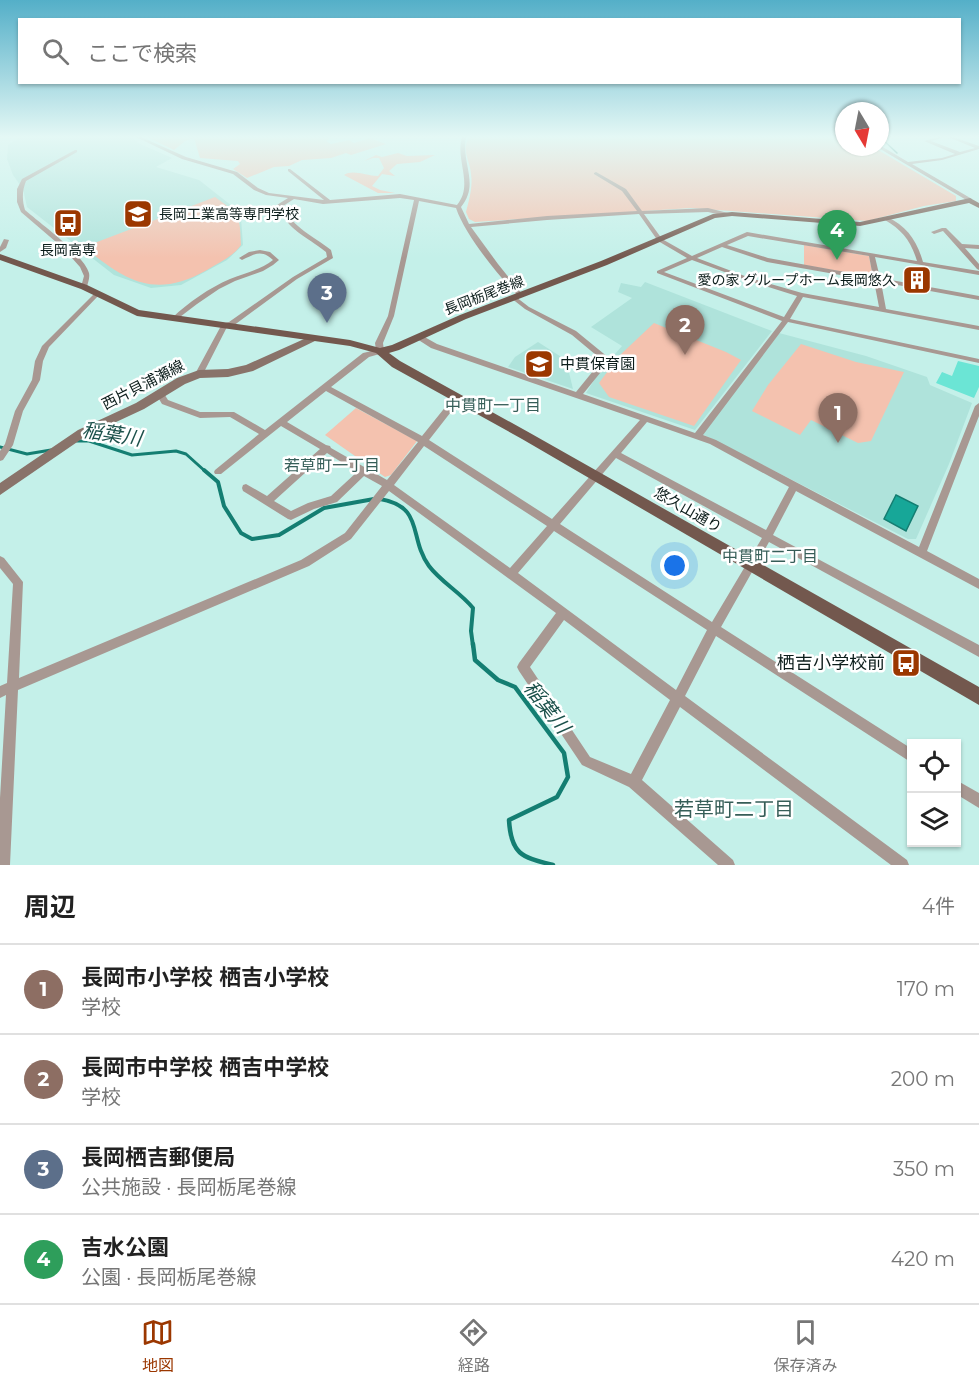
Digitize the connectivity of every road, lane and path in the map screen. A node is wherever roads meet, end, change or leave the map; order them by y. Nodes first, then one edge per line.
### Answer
1 (29, 177) edge
2 (241, 177) edge
3 (299, 177) edge
4 (467, 177) edge
5 (604, 177) edge
6 (932, 177) edge
7 (296, 196) junction
8 (417, 199) junction
9 (969, 200) junction
10 (330, 202) junction
11 (979, 206) edge
12 (459, 207) junction
13 (642, 214) junction
14 (726, 214) junction
15 (887, 219) junction
16 (467, 226) junction
17 (934, 232) dead end
18 (6, 240) dead end
19 (660, 240) junction
20 (723, 245) junction
21 (960, 246) junction
22 (979, 247) edge
23 (0, 250) edge
24 (872, 255) junction
25 (0, 256) edge
26 (242, 258) dead end
27 (692, 258) junction
28 (921, 264) junction
29 (979, 268) edge
30 (979, 273) edge
31 (876, 279) junction
32 (84, 287) junction
33 (98, 294) junction
34 (801, 295) junction
35 (517, 296) junction
36 (979, 298) edge
37 (883, 310) junction
38 (174, 319) junction
39 (786, 320) junction
40 (224, 326) junction
41 (979, 328) edge
42 (419, 337) junction
43 (312, 338) junction
44 (380, 351) junction
45 (979, 362) edge
46 (199, 374) junction
47 (325, 387) junction
48 (160, 394) junction
49 (578, 395) junction
50 (458, 397) junction
51 (979, 406) edge
52 (646, 418) junction
53 (281, 422) junction
54 (265, 434) junction
55 (698, 435) junction
56 (422, 440) junction
57 (327, 448) junction
58 (616, 454) junction
59 (0, 458) edge
60 (218, 471) dead end
61 (364, 471) junction
62 (596, 476) junction
63 (795, 485) junction
64 (246, 488) dead end
65 (386, 489) junction
66 (0, 490) edge
67 (267, 502) junction
68 (553, 526) junction
69 (768, 536) junction
70 (922, 553) junction
71 (0, 561) edge
72 (752, 565) junction
73 (511, 574) junction
74 (979, 584) edge
75 (562, 612) junction
76 (714, 628) junction
77 (979, 651) edge
78 (6, 690) edge
79 (979, 696) edge
80 (678, 699) junction
81 (907, 754) edge
82 (634, 782) junction
83 (961, 789) edge
84 (979, 801) edge
85 (3, 865) edge
86 (728, 865) edge
87 (902, 865) edge

1 - 32 street
2 - 7 street
3 - 10 street
4 - 12 street
5 - 13 street
6 - 9 street
7 - 10 street
7 - 40 street
8 - 10 street
8 - 12 street
8 - 44 street
9 - 11 main road
9 - 15 main road, 長岡栃尾巻線
12 - 16 street
13 - 14 street
13 - 16 street
13 - 19 street
14 - 15 main road, 長岡栃尾巻線
14 - 19 main road, 長岡栃尾巻線
15 - 28 street
16 - 35 street
17 - 21 street
18 - 23 street
19 - 27 street
19 - 35 main road, 長岡栃尾巻線
20 - 24 street
20 - 27 street
20 - 31 street
21 - 22 street
21 - 29 street
24 - 28 street
24 - 31 street
25 - 32 main road
26 - 38 street
27 - 34 street
27 - 39 street
28 - 30 street
31 - 36 street
31 - 37 street
32 - 33 main road
33 - 38 main road
33 - 59 street
34 - 37 street
34 - 39 street
35 - 42 main road, 長岡栃尾巻線
35 - 49 street
37 - 41 street
38 - 40 main road
39 - 45 street
39 - 55 street
40 - 43 main road
40 - 46 street
42 - 44 main road, 長岡栃尾巻線
42 - 49 street
43 - 44 main road
43 - 46 main road, 西片貝浦瀬線
44 - 47 street
44 - 50 main road, 悠久山通り
46 - 48 main road, 西片貝浦瀬線
47 - 53 street
47 - 56 street
48 - 54 street
48 - 66 main road, 西片貝浦瀬線
49 - 52 street
50 - 56 street
50 - 62 main road, 悠久山通り
51 - 70 street
52 - 55 street
52 - 58 street
53 - 54 street
53 - 57 street
54 - 60 street
55 - 63 street
56 - 65 street
56 - 68 street
57 - 61 street
57 - 67 street
58 - 62 street
58 - 69 street
61 - 65 street
61 - 67 street
62 - 68 street
62 - 72 main road, 悠久山通り
63 - 69 street
63 - 70 street
64 - 67 street
65 - 73 street
65 - 78 street
68 - 73 street
68 - 76 street
69 - 72 street
69 - 77 street
70 - 74 street
71 - 78 street
72 - 76 street
72 - 79 main road, 悠久山通り
73 - 75 street
75 - 80 street
75 - 82 street
76 - 80 street
76 - 81 street
78 - 85 street
80 - 82 street
80 - 87 street
82 - 86 street
83 - 84 street

